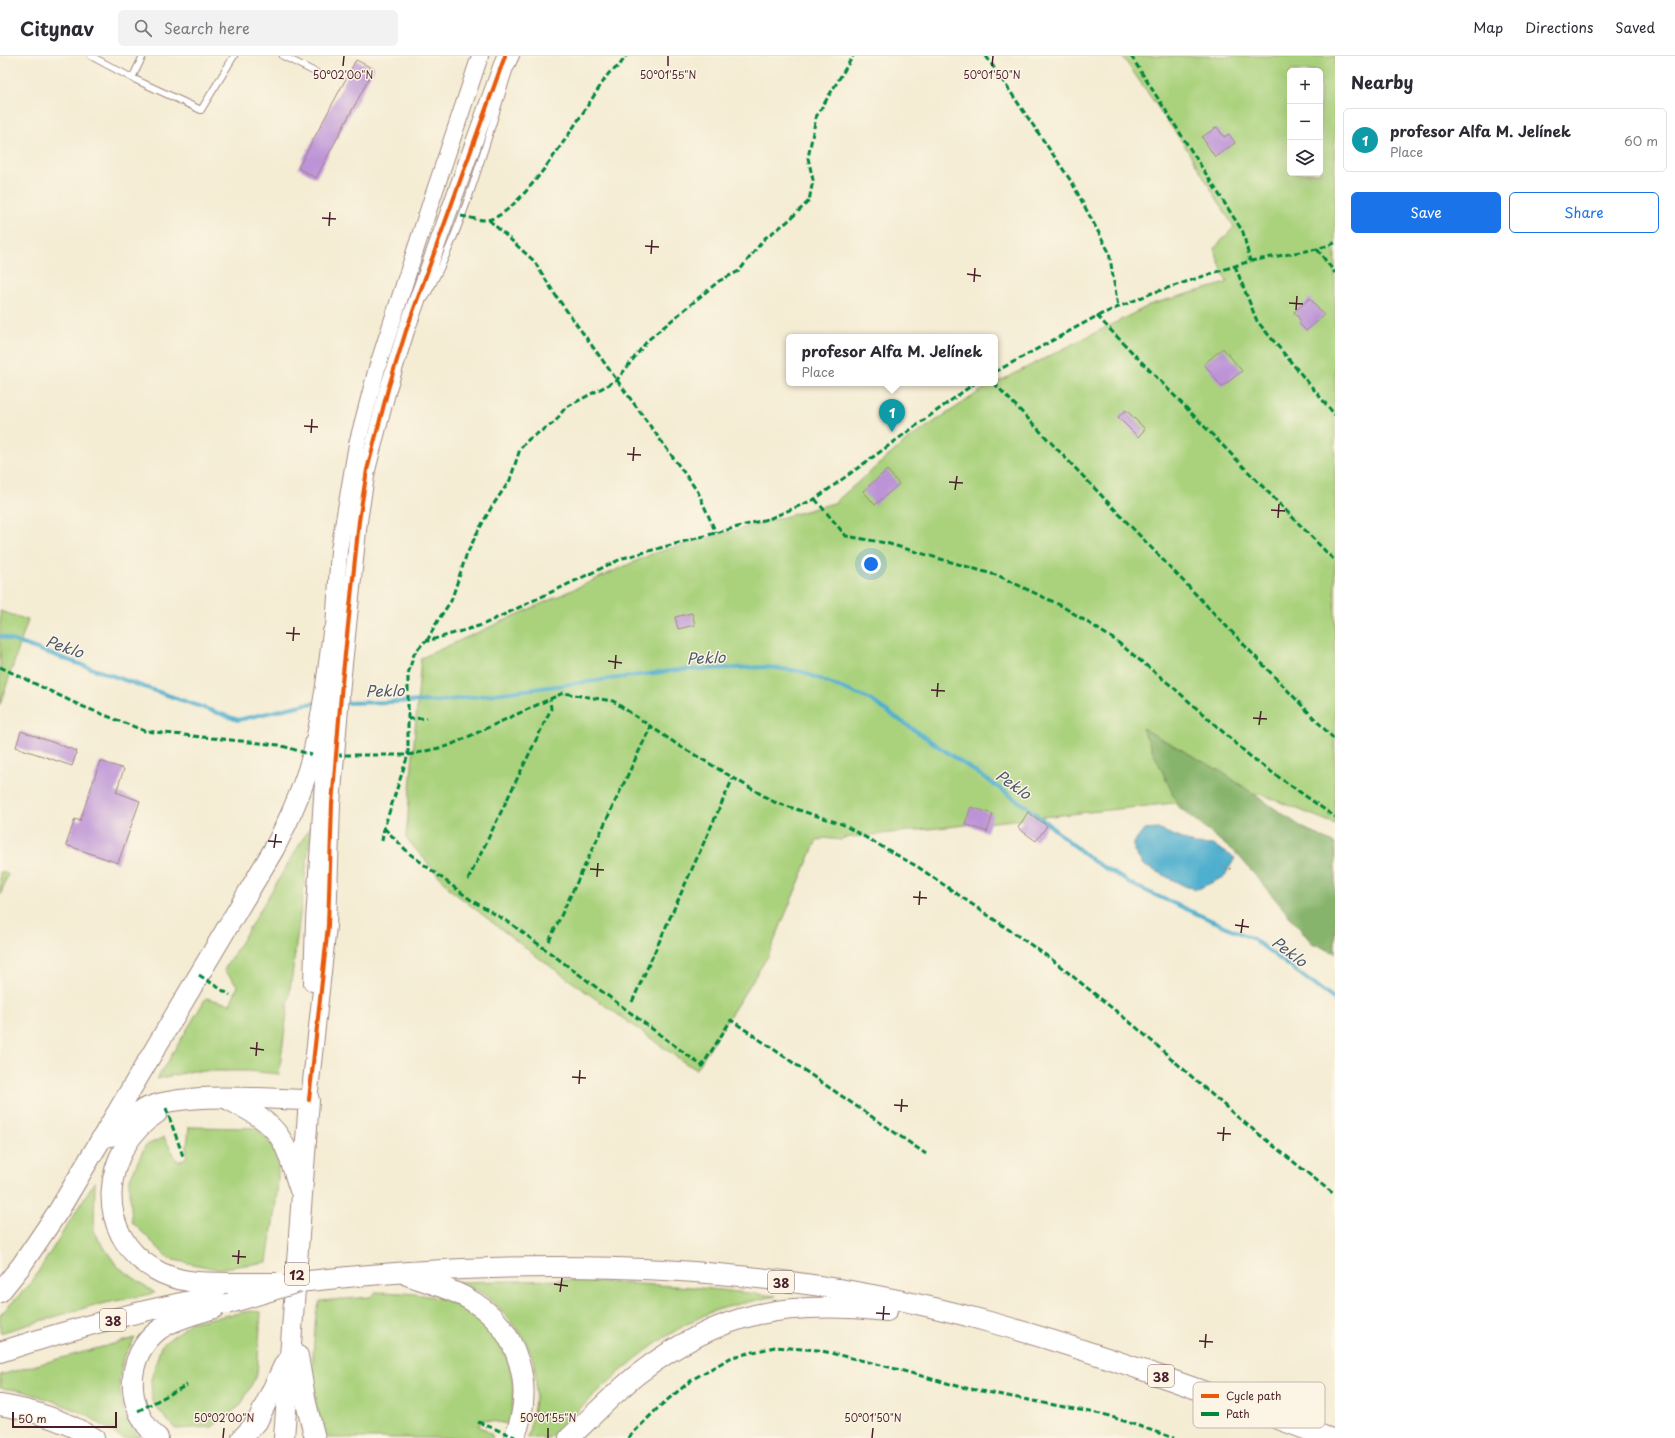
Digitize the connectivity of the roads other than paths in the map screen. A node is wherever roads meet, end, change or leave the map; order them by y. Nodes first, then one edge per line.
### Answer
1 (91, 56) edge
2 (143, 56) edge
3 (234, 56) edge
4 (283, 56) edge
5 (480, 56) edge
6 (505, 56) edge
7 (516, 56) edge
8 (317, 73) dead end
9 (132, 78) junction
10 (406, 331) junction
11 (333, 632) joint
12 (333, 683) junction
13 (327, 734) junction
14 (227, 1098) junction
15 (203, 1099) junction
16 (309, 1100) junction
17 (93, 1152) junction
18 (302, 1198) junction
19 (400, 1272) junction
20 (0, 1292) edge
21 (228, 1294) junction
22 (991, 1322) junction
23 (293, 1324) junction
24 (291, 1351) junction
25 (0, 1352) edge
26 (1193, 1388) edge
27 (0, 1405) edge
28 (1302, 1428) edge
29 (94, 1438) edge
30 (158, 1438) edge
31 (242, 1438) edge
32 (284, 1438) edge
33 (315, 1438) edge
34 (514, 1438) edge
35 (569, 1438) edge
36 (1329, 1438) edge

1 - 9 lane
2 - 9 lane
3 - 9 lane
4 - 8 lane
5 - 11 street
6 - 10 street
7 - 10 lane
10 - 12 street
11 - 12 main road
12 - 13 main road
13 - 16 street
13 - 17 main road
14 - 15 main road
14 - 16 main road
14 - 18 main road
15 - 17 main road
15 - 21 main road
16 - 18 main road, 12
17 - 20 main road
18 - 23 main road, 12
19 - 21 main road, 38, bridge
19 - 22 main road, 38
19 - 34 main road
21 - 25 main road, 38
21 - 30 main road
22 - 26 main road, 38
22 - 35 main road
23 - 24 main road, 12
23 - 33 main road
24 - 31 main road
24 - 32 main road, 12
27 - 29 main road
28 - 36 main road, 38

